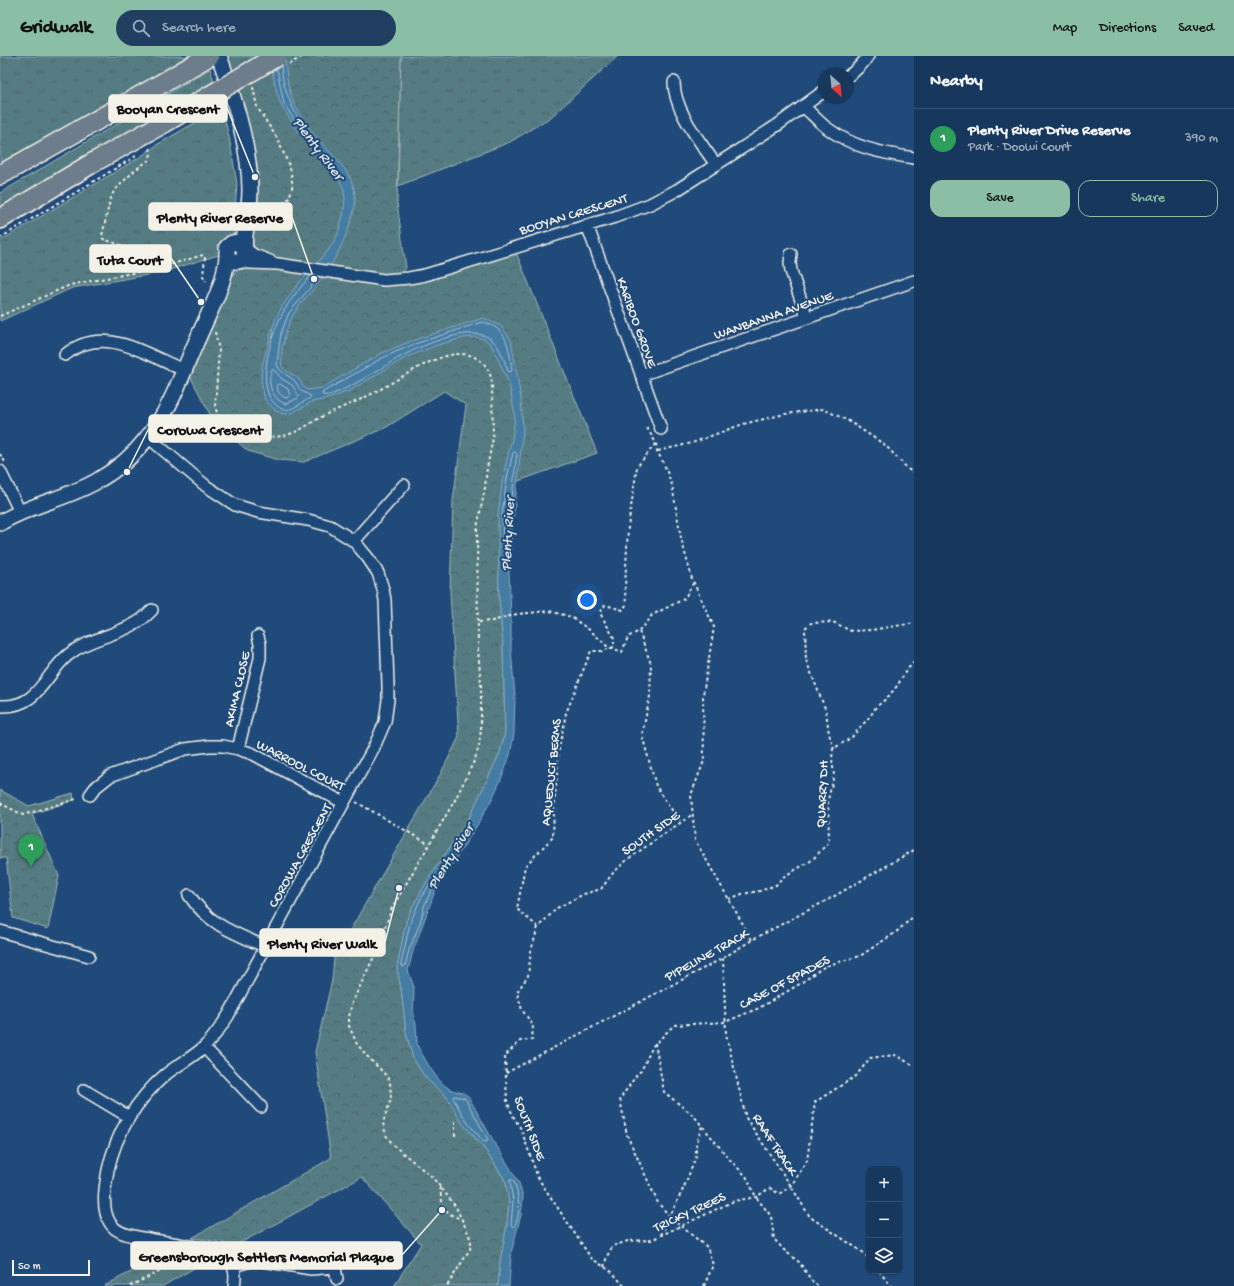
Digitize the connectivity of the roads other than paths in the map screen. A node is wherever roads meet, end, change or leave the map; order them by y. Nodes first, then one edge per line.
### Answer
1 (209, 56) edge
2 (218, 56) edge
3 (277, 56) edge
4 (860, 56) edge
5 (868, 56) edge
6 (850, 68) edge
7 (854, 71) edge
8 (674, 82) dead end
9 (818, 96) edge
10 (807, 105) junction
11 (914, 158) edge
12 (716, 165) junction
13 (0, 175) edge
14 (0, 219) edge
15 (587, 225) junction
16 (238, 253) junction
17 (791, 254) dead end
18 (914, 281) edge
19 (807, 318) junction
20 (65, 355) dead end
21 (184, 370) junction
22 (641, 375) junction
23 (661, 429) dead end
24 (148, 437) junction
25 (0, 471) edge
26 (404, 485) dead end
27 (20, 512) junction
28 (0, 523) edge
29 (354, 541) junction
30 (152, 610) dead end
31 (258, 636) dead end
32 (0, 706) edge
33 (238, 749) junction
34 (90, 795) dead end
35 (349, 802) junction
36 (189, 895) dead end
37 (0, 931) edge
38 (266, 946) junction
39 (89, 956) dead end
40 (204, 1047) junction
41 (84, 1090) dead end
42 (261, 1107) dead end
43 (129, 1117) junction
44 (233, 1266) junction
45 (337, 1278) dead end
46 (234, 1286) edge

1 - 13 highway, bridge
1 - 16 street
2 - 16 street
3 - 14 highway, bridge
4 - 6 street
5 - 7 street
8 - 12 street
9 - 10 street, BOOYAN CRESCENT
10 - 11 street
10 - 12 street, BOOYAN CRESCENT
12 - 15 street, BOOYAN CRESCENT
15 - 16 street, BOOYAN CRESCENT
15 - 22 street, KARIBOO GROVE
16 - 21 street
17 - 19 street
18 - 19 street, WANBANNA AVENUE
19 - 22 street, WANBANNA AVENUE
20 - 21 street
21 - 24 street
22 - 23 street, KARIBOO GROVE
24 - 27 street
24 - 29 street, COROWA CRESCENT
25 - 27 street
26 - 29 street
27 - 28 street
29 - 35 street, COROWA CRESCENT
30 - 32 street
31 - 33 street, AKIMA CLOSE
33 - 34 street, WARROOL COURT
33 - 35 street, WARROOL COURT
35 - 38 street, COROWA CRESCENT
36 - 38 street
37 - 39 street
38 - 40 street, COROWA CRESCENT
40 - 42 street
40 - 43 street, COROWA CRESCENT
41 - 43 street
43 - 44 street, COROWA CRESCENT
44 - 45 street
44 - 46 street

